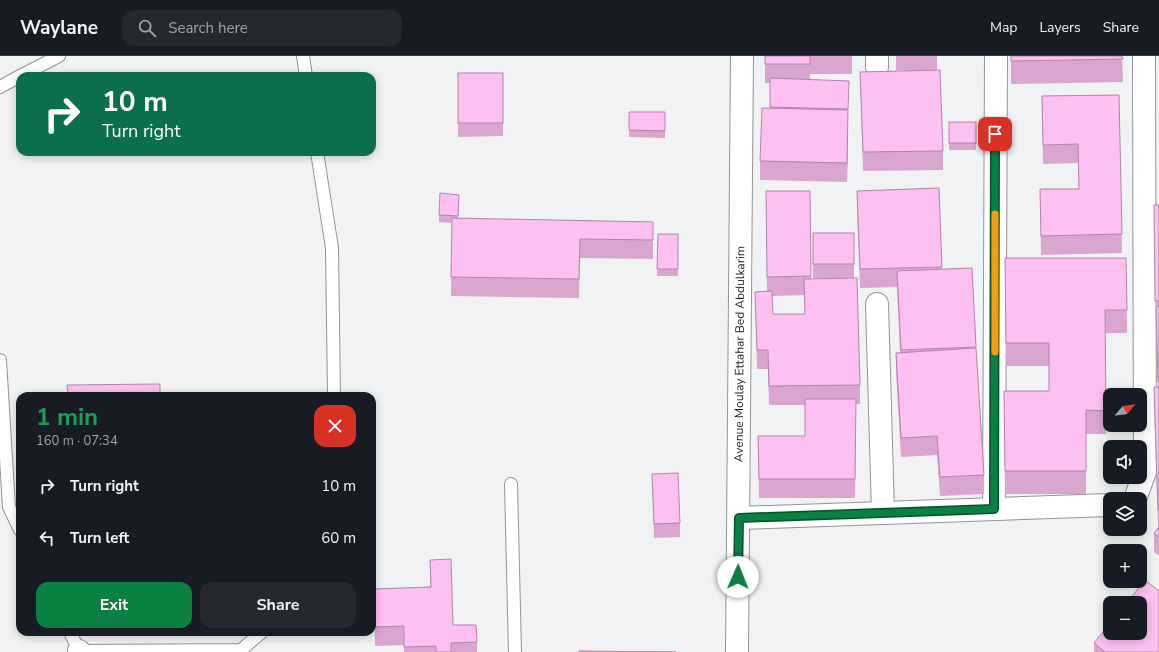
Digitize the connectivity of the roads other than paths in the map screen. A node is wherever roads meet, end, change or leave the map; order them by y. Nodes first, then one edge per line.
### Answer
1 (59, 56) edge
2 (303, 56) edge
3 (742, 56) edge
4 (996, 56) edge
5 (1144, 56) edge
6 (28, 72) edge
7 (305, 72) edge
8 (16, 78) edge
9 (0, 87) edge
10 (318, 156) edge
11 (1152, 169) edge
12 (877, 304) dead end
13 (0, 360) edge
14 (334, 392) edge
15 (510, 484) dead end
16 (1138, 492) edge
17 (1103, 505) edge
18 (4, 508) edge
19 (994, 509) junction
20 (883, 512) junction
21 (739, 518) junction
22 (16, 524) edge
23 (257, 636) edge
24 (76, 645) edge
25 (515, 652) edge
26 (737, 652) edge

1 - 6 lane
2 - 7 lane
3 - 21 street, Avenue Moulay Ettahar Bed Abdulkarim
4 - 19 street
5 - 11 street
8 - 9 lane
10 - 14 lane
11 - 16 street
12 - 20 street
13 - 18 lane
15 - 25 lane
17 - 19 street
18 - 22 lane
19 - 20 street
20 - 21 street
21 - 26 street, Avenue Moulay Ettahar Bed Abdulkarim
23 - 24 lane

